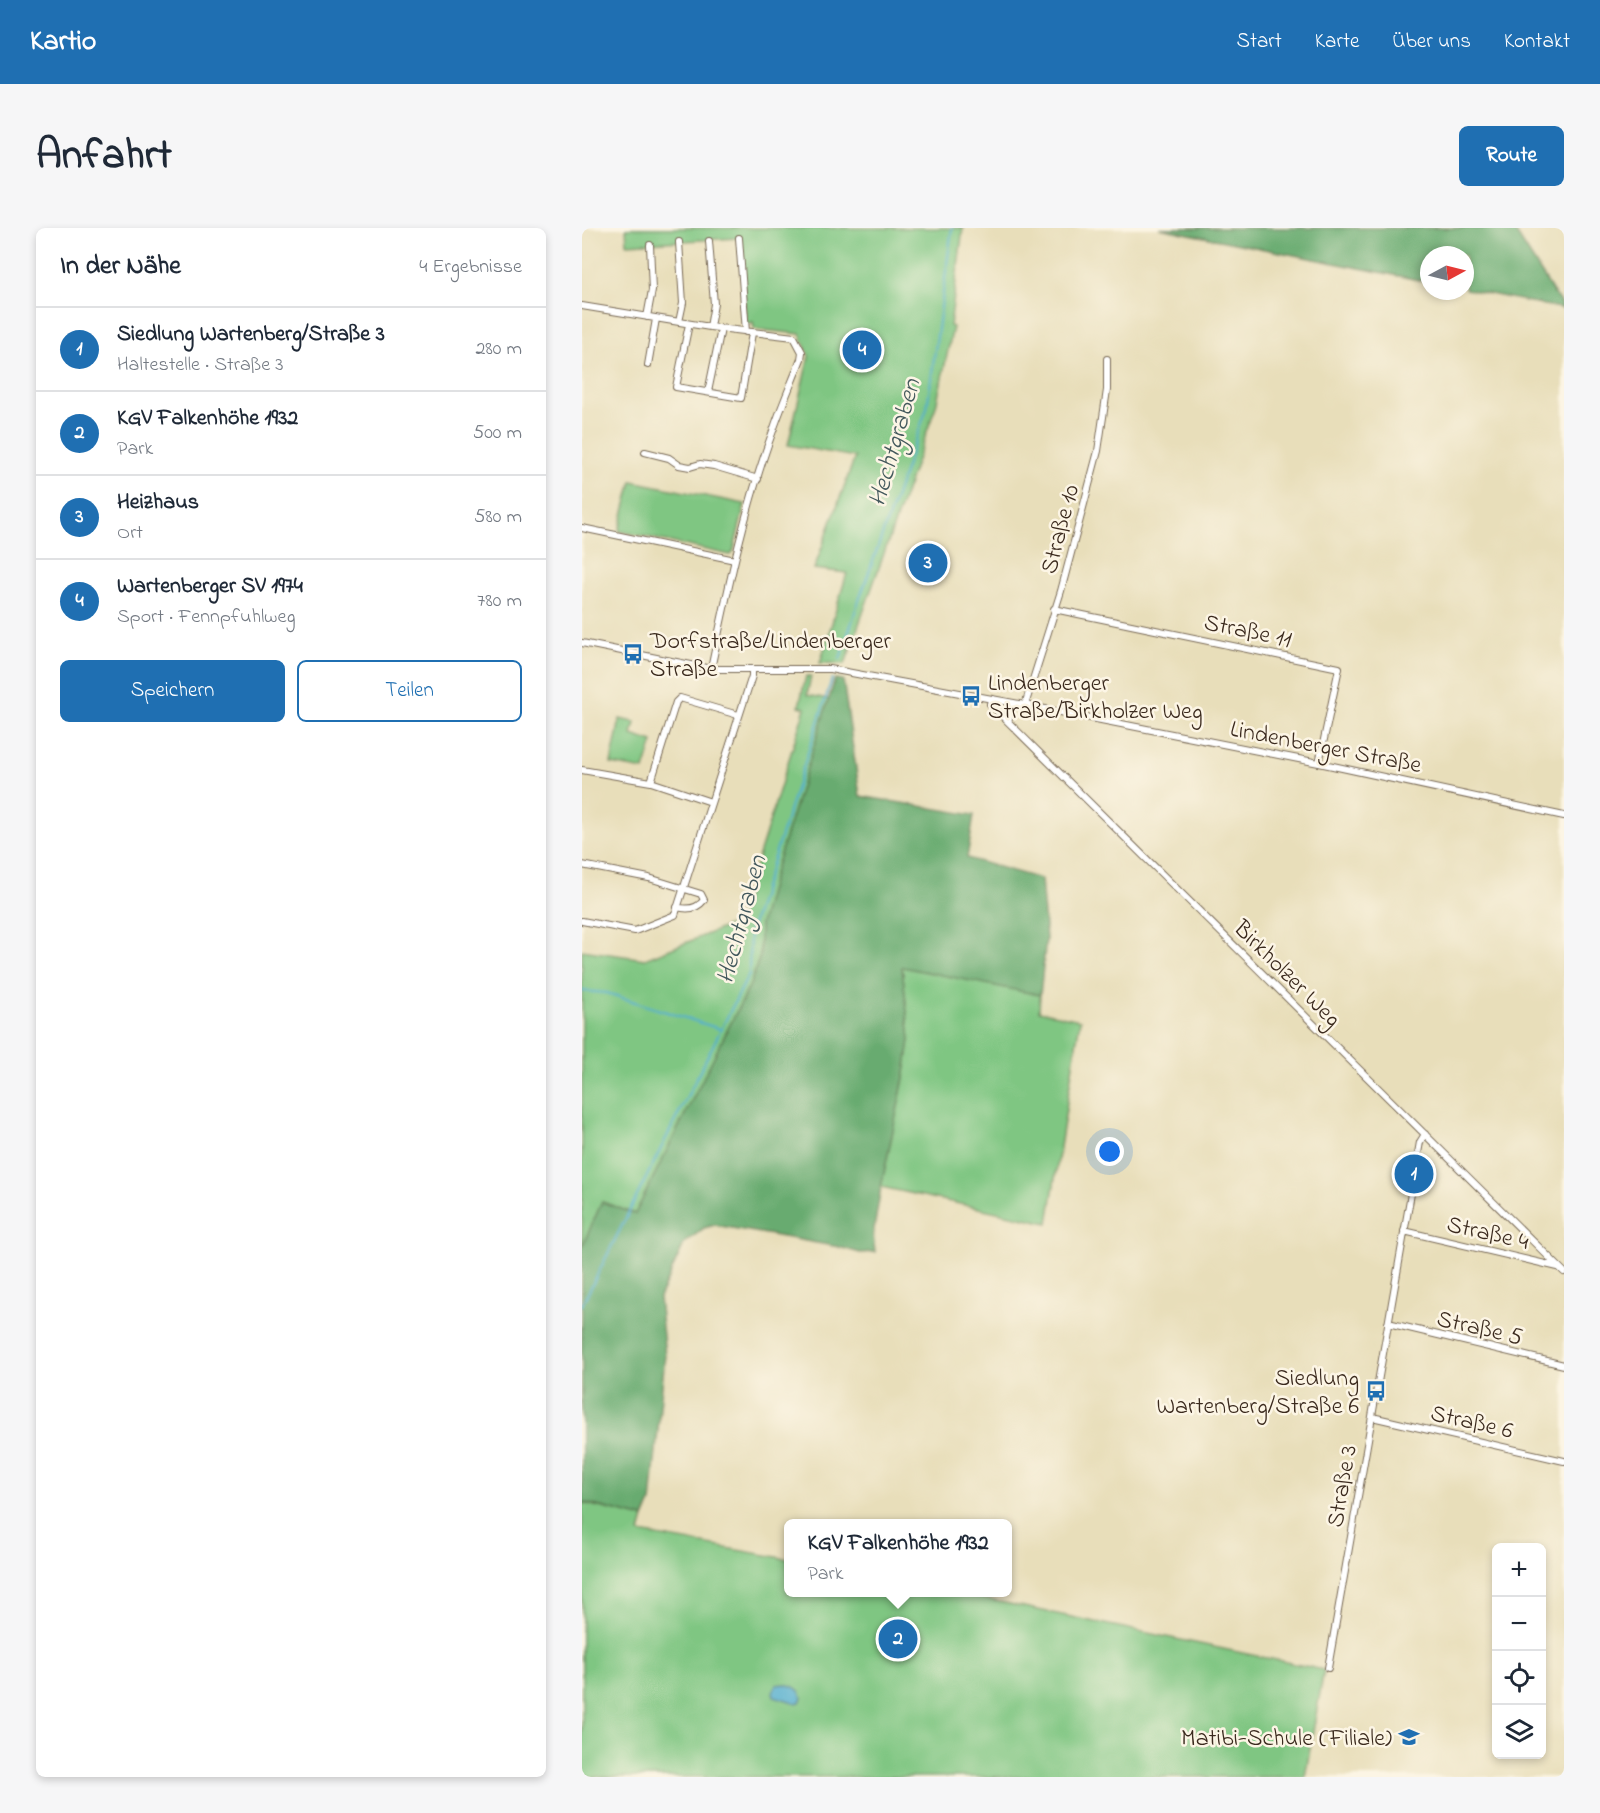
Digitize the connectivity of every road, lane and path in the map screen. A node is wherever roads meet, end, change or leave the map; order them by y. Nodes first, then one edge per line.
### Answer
1 (739, 238) dead end
2 (679, 242) dead end
3 (709, 242) dead end
4 (650, 245) dead end
5 (582, 306) edge
6 (647, 317) junction
7 (656, 319) junction
8 (679, 322) junction
9 (688, 324) junction
10 (710, 327) junction
11 (721, 329) junction
12 (749, 333) junction
13 (1107, 359) dead end
14 (648, 365) dead end
15 (708, 392) junction
16 (645, 452) dead end
17 (758, 479) junction
18 (582, 528) edge
19 (735, 560) junction
20 (1054, 609) junction
21 (582, 643) edge
22 (711, 669) junction
23 (752, 670) junction
24 (991, 699) junction
25 (1014, 703) junction
26 (1025, 705) junction
27 (738, 715) junction
28 (1008, 721) junction
29 (1319, 763) junction
30 (582, 770) edge
31 (651, 782) junction
32 (711, 802) junction
33 (1564, 816) edge
34 (582, 864) edge
35 (684, 889) junction
36 (677, 907) junction
37 (582, 921) edge
38 (1425, 1134) junction
39 (1404, 1231) junction
40 (1563, 1269) edge
41 (1388, 1323) junction
42 (1564, 1365) edge
43 (1372, 1417) junction
44 (1564, 1461) edge
45 (1328, 1668) dead end

1 - 12 street
2 - 8 street
3 - 10 street
4 - 6 street
5 - 6 street
6 - 7 street
7 - 8 street
7 - 14 street
8 - 9 street
9 - 10 street
9 - 15 street
10 - 11 street
11 - 12 street
11 - 15 street
12 - 15 street
12 - 17 street
13 - 20 street, Straße 10
16 - 17 street
17 - 19 street
18 - 19 street
19 - 22 street
20 - 26 street, Straße 10
20 - 29 street, Straße 11
21 - 22 street, Lindenberger Straße
22 - 23 street, Lindenberger Straße
23 - 24 street, Lindenberger Straße
23 - 27 street
24 - 25 street, Lindenberger Straße
24 - 28 street, Birkholzer Weg
25 - 26 street, Lindenberger Straße
25 - 28 street
26 - 29 street, Lindenberger Straße
27 - 31 street
27 - 32 street
28 - 38 street, Birkholzer Weg
29 - 33 street, Lindenberger Straße
30 - 31 street
31 - 32 street
32 - 35 street
34 - 35 street
35 - 36 street
35 - 36 street
36 - 37 street
38 - 39 street, Straße 3
38 - 40 street, Birkholzer Weg
39 - 40 street, Straße 4
39 - 41 street, Straße 3
41 - 42 street, Straße 5
41 - 43 street, Straße 3
43 - 44 street, Straße 6
43 - 45 street, Straße 3

